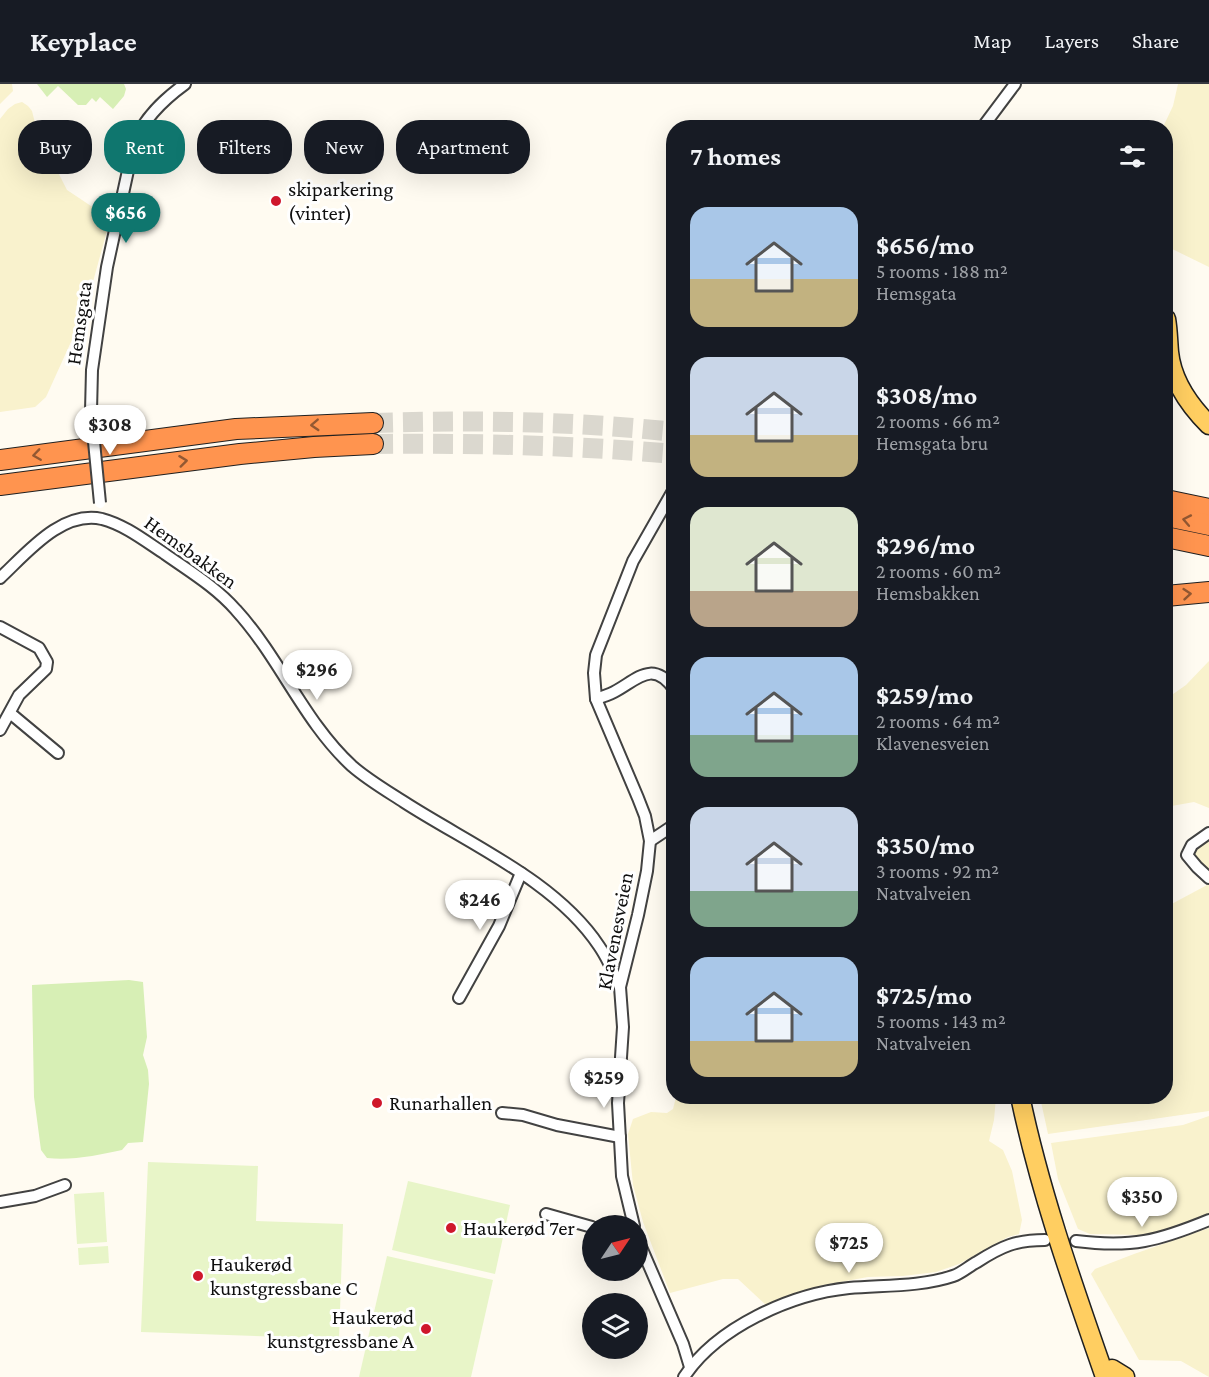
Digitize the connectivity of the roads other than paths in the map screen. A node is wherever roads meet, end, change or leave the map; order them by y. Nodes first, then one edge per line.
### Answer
1 (185, 84) edge
2 (1015, 84) edge
3 (988, 120) edge
4 (1173, 369) edge
5 (373, 423) tunnel mouth
6 (1209, 425) edge
7 (373, 444) tunnel mouth
8 (0, 460) edge
9 (0, 485) edge
10 (1173, 501) edge
11 (666, 503) edge
12 (1209, 509) edge
13 (1173, 517) edge
14 (100, 519) junction
15 (1209, 525) edge
16 (1173, 538) edge
17 (1209, 546) edge
18 (0, 578) edge
19 (1209, 592) edge
20 (1173, 595) edge
21 (0, 627) edge
22 (666, 682) edge
23 (596, 699) junction
24 (10, 713) junction
25 (0, 730) edge
26 (58, 753) dead end
27 (666, 830) edge
28 (1209, 833) edge
29 (650, 841) junction
30 (521, 873) junction
31 (1209, 878) edge
32 (620, 987) junction
33 (459, 998) dead end
34 (1022, 1104) edge
35 (502, 1113) dead end
36 (620, 1137) junction
37 (65, 1185) dead end
38 (0, 1202) edge
39 (546, 1214) dead end
40 (631, 1215) edge
41 (1209, 1220) edge
42 (582, 1224) edge
43 (1045, 1240) dead end
44 (1076, 1241) dead end
45 (648, 1263) edge
46 (688, 1374) edge
47 (1114, 1375) edge

1 - 14 street, Hemsgata, bridge
2 - 3 street
4 - 6 main road
5 -> 8 highway
9 -> 7 highway
10 - 12 highway
11 - 23 street, Klavenesveien
15 -> 13 highway
14 - 18 street
14 - 30 street, Hemsbakken
16 - 17 highway
20 -> 19 highway
21 - 24 street
22 - 23 street
23 - 29 street, Klavenesveien
24 - 25 street
24 - 26 street
27 - 29 street
28 - 31 street
29 - 32 street, Klavenesveien
30 - 32 street, Hemsbakken
30 - 33 street
32 - 36 street, Klavenesveien
34 - 47 main road
35 - 36 street
36 - 40 street, Klavenesveien
37 - 38 street
39 - 42 street
41 - 44 street
43 - 46 street
45 - 46 street

